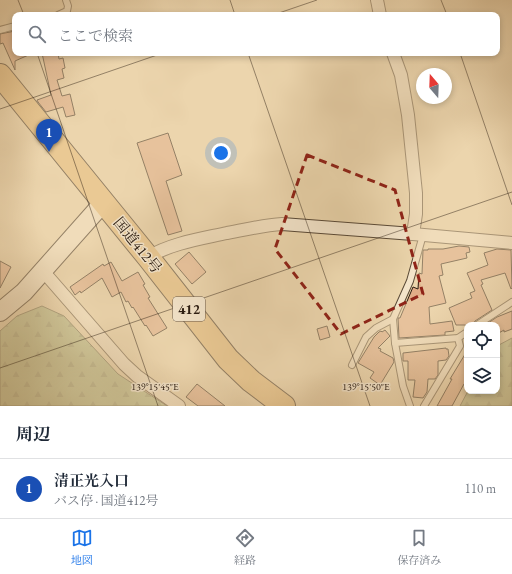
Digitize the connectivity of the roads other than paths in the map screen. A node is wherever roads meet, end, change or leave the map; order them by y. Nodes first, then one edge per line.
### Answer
1 (66, 0) edge
2 (377, 0) edge
3 (65, 12) edge
4 (379, 12) edge
5 (12, 27) edge
6 (0, 30) edge
7 (394, 56) edge
8 (0, 75) edge
9 (103, 203) junction
10 (418, 234) junction
11 (512, 243) edge
12 (148, 257) junction
13 (43, 271) junction
14 (512, 302) edge
15 (0, 312) edge
16 (393, 319) junction
17 (482, 322) edge
18 (464, 334) edge
19 (458, 338) junction
20 (395, 343) junction
21 (352, 365) dead end
22 (179, 406) edge
23 (284, 406) edge
24 (410, 406) edge
25 (424, 406) edge

1 - 3 lane
2 - 4 street
5 - 6 lane
7 - 10 street
8 - 9 highway, 国道412号 / 412
9 - 12 highway, 国道412号 / 412
9 - 13 street
10 - 11 street
10 - 12 street
10 - 16 lane
12 - 23 highway, 国道412号 / 412
13 - 15 street
13 - 22 street
14 - 17 lane
16 - 20 lane
16 - 21 lane
18 - 19 lane
19 - 20 lane
19 - 25 lane
20 - 24 lane

